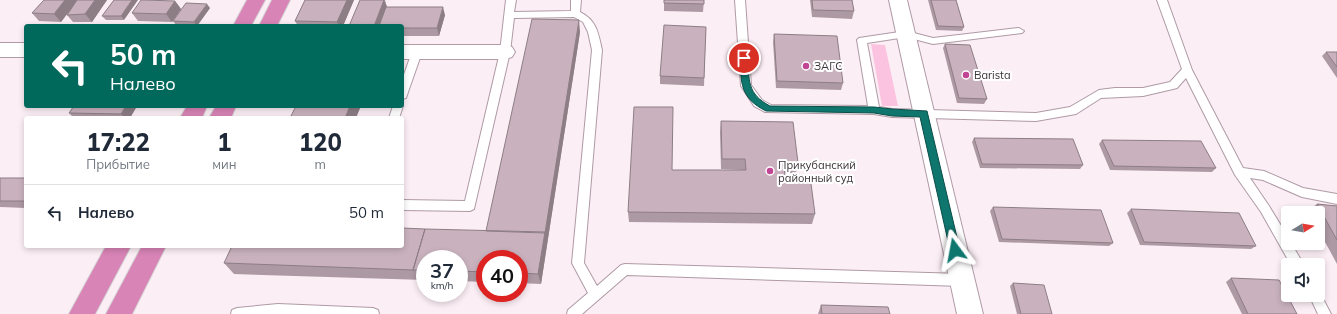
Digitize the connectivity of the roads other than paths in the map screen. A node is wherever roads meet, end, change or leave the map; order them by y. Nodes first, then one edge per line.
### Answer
1 (256, 0) edge
2 (281, 0) edge
3 (511, 0) edge
4 (576, 0) edge
5 (740, 0) edge
6 (898, 0) edge
7 (1162, 0) edge
8 (575, 14) junction
9 (509, 15) junction
10 (243, 24) edge
11 (269, 24) edge
12 (1019, 31) dead end
13 (906, 34) junction
14 (0, 50) edge
15 (24, 50) edge
16 (410, 52) edge
17 (505, 52) junction
18 (1187, 70) junction
19 (404, 84) edge
20 (874, 110) junction
21 (924, 114) junction
22 (1239, 172) junction
23 (1337, 199) edge
24 (404, 205) edge
25 (118, 248) edge
26 (153, 248) edge
27 (1294, 258) edge
28 (962, 280) junction
29 (595, 295) junction
30 (1319, 302) edge
31 (82, 314) edge
32 (119, 314) edge
33 (237, 314) edge
34 (373, 314) edge
35 (573, 314) edge
36 (970, 314) edge
37 (1325, 314) edge

1 - 10 highway
2 - 11 highway
3 - 9 lane
4 - 8 lane
5 - 20 lane
6 - 13 street
7 - 18 lane
8 - 9 lane
8 - 29 lane
9 - 17 lane
12 - 13 lane
13 - 20 lane
13 - 21 street
14 - 15 street
16 - 17 street
16 - 19 lane
17 - 24 lane
18 - 21 lane
18 - 22 lane
20 - 21 lane
21 - 28 street
22 - 23 lane
22 - 27 lane
25 - 31 highway
26 - 32 highway
28 - 29 lane
28 - 36 street
29 - 35 lane
30 - 37 lane
33 - 34 lane

